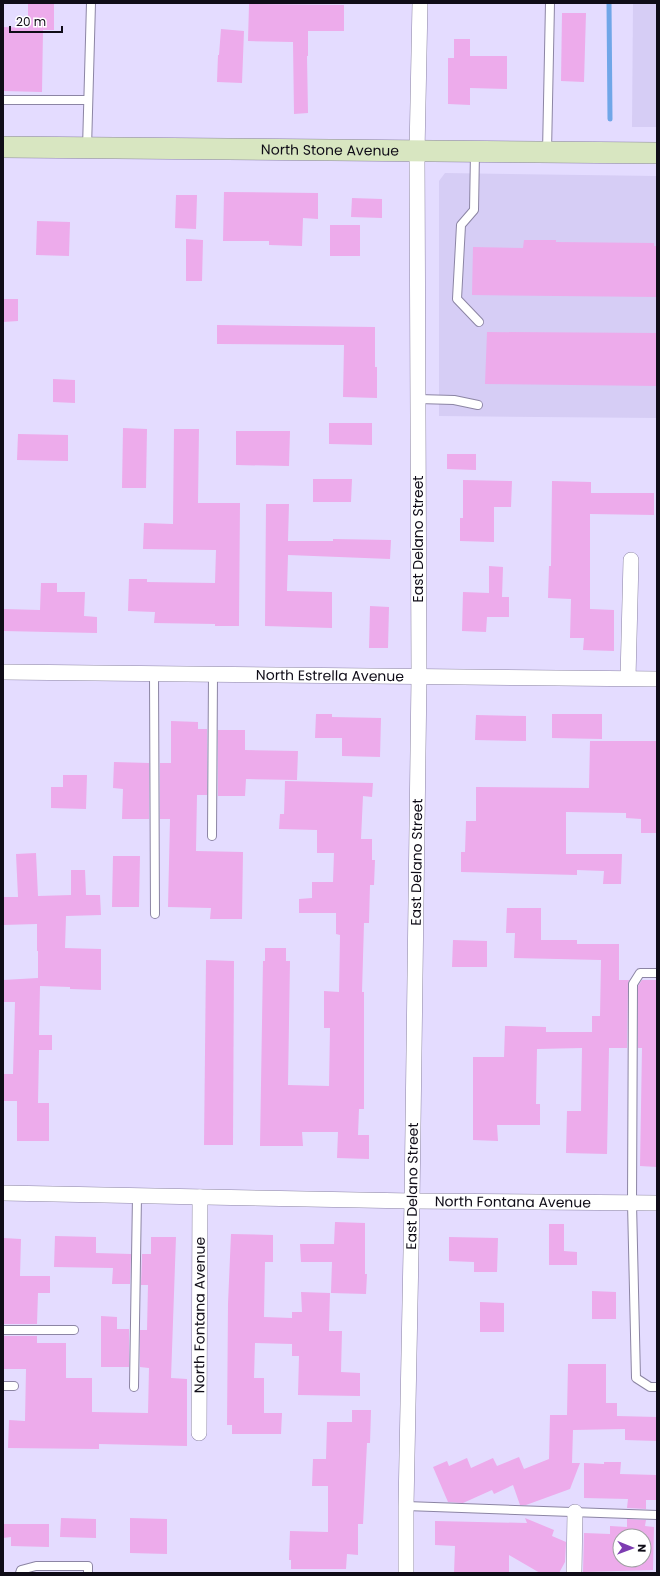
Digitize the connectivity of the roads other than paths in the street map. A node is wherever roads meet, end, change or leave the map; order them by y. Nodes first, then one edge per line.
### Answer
1 (91, 3) edge
2 (420, 3) edge
3 (550, 3) edge
4 (3, 100) edge
5 (88, 100) junction
6 (3, 147) edge
7 (87, 148) junction
8 (417, 152) junction
9 (475, 152) junction
10 (547, 152) junction
11 (657, 153) edge
12 (479, 322) dead end
13 (418, 400) junction
14 (478, 405) dead end
15 (631, 560) dead end
16 (3, 672) edge
17 (154, 674) junction
18 (213, 674) junction
19 (418, 677) junction
20 (628, 678) junction
21 (657, 679) edge
22 (212, 836) dead end
23 (154, 914) dead end
24 (657, 973) edge
25 (3, 1193) edge
26 (137, 1196) junction
27 (200, 1197) junction
28 (412, 1201) junction
29 (632, 1203) junction
30 (657, 1203) edge
31 (3, 1330) edge
32 (74, 1330) dead end
33 (3, 1386) edge
34 (14, 1386) dead end
35 (134, 1387) dead end
36 (657, 1387) edge
37 (199, 1432) dead end
38 (406, 1506) junction
39 (575, 1512) junction
40 (657, 1515) edge
41 (20, 1573) edge
42 (88, 1573) edge
43 (406, 1573) edge
44 (574, 1573) edge

1 - 5 lane
2 - 8 street, East Delano Street
3 - 10 lane
4 - 5 lane
5 - 7 lane
6 - 7 main road, North Stone Avenue
7 - 8 main road, North Stone Avenue
8 - 9 main road, North Stone Avenue
8 - 13 street, East Delano Street
9 - 10 main road, North Stone Avenue
9 - 12 lane
10 - 11 main road, North Stone Avenue
13 - 14 lane
13 - 19 street, East Delano Street
15 - 20 street
16 - 17 street, North Estrella Avenue
17 - 18 street, North Estrella Avenue
17 - 23 lane
18 - 19 street, North Estrella Avenue
18 - 22 lane
19 - 20 street, North Estrella Avenue
19 - 28 street, East Delano Street
20 - 21 street, North Estrella Avenue
24 - 29 lane
25 - 26 street, North Fontana Avenue
26 - 27 street, North Fontana Avenue
26 - 35 lane
27 - 28 street, North Fontana Avenue
27 - 37 street, North Fontana Avenue
28 - 29 street, North Fontana Avenue
28 - 38 street, East Delano Street
29 - 30 street, North Fontana Avenue
29 - 36 lane
31 - 32 lane
33 - 34 lane
38 - 39 lane
38 - 43 street, East Delano Street
39 - 40 lane
39 - 44 street
41 - 42 lane

